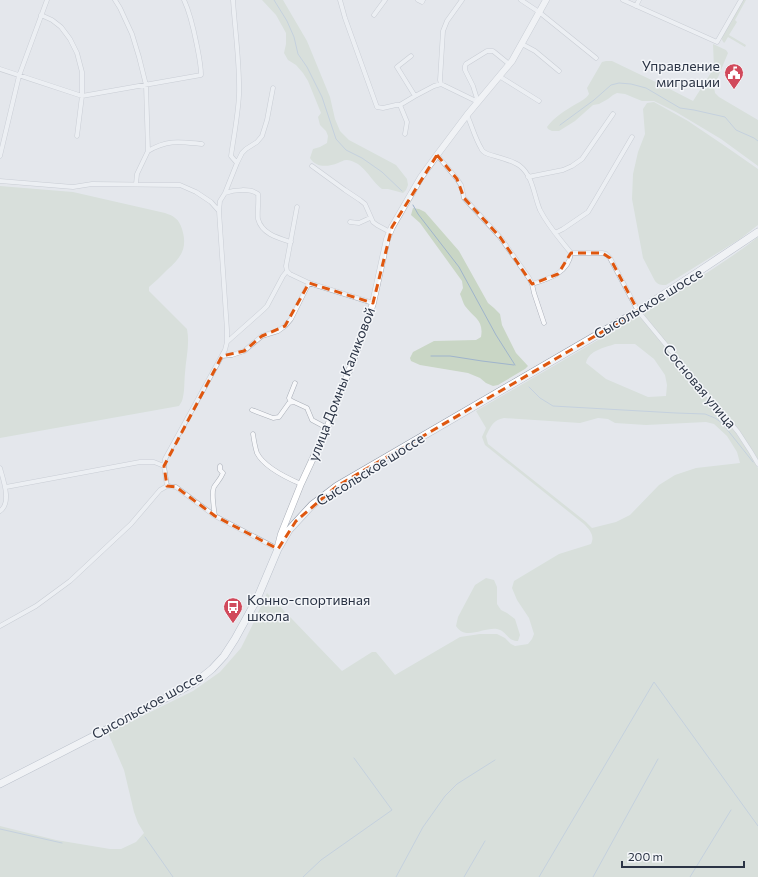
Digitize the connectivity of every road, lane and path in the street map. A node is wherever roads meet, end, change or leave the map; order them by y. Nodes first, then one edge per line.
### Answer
1 (47, 0) edge
2 (115, 0) edge
3 (184, 0) edge
4 (232, 0) edge
5 (340, 0) edge
6 (385, 0) edge
7 (418, 0) edge
8 (423, 0) edge
9 (462, 0) edge
10 (522, 0) edge
11 (546, 0) edge
12 (623, 0) edge
13 (639, 0) edge
14 (741, 0) edge
15 (636, 6) junction
16 (539, 12) junction
17 (41, 15) junction
18 (374, 15) dead end
19 (522, 44) junction
20 (412, 56) dead end
21 (596, 58) dead end
22 (509, 64) junction
23 (0, 69) edge
24 (560, 71) dead end
25 (19, 76) junction
26 (499, 76) junction
27 (441, 84) junction
28 (146, 85) junction
29 (272, 88) dead end
30 (82, 96) junction
31 (415, 96) junction
32 (539, 100) dead end
33 (478, 102) junction
34 (400, 105) junction
35 (613, 114) dead end
36 (467, 115) junction
37 (405, 134) dead end
38 (77, 136) dead end
39 (632, 137) dead end
40 (202, 144) dead end
41 (148, 151) junction
42 (437, 155) junction
43 (0, 156) edge
44 (237, 163) junction
45 (312, 166) dead end
46 (528, 177) junction
47 (0, 181) edge
48 (136, 184) junction
49 (225, 193) junction
50 (297, 207) dead end
51 (219, 211) junction
52 (370, 218) junction
53 (350, 222) dead end
54 (390, 232) junction
55 (758, 232) edge
56 (555, 233) junction
57 (291, 242) junction
58 (571, 253) junction
59 (287, 271) junction
60 (309, 283) junction
61 (532, 284) junction
62 (373, 303) junction
63 (638, 311) junction
64 (544, 323) dead end
65 (227, 342) junction
66 (222, 356) junction
67 (295, 383) dead end
68 (294, 402) junction
69 (252, 410) dead end
70 (326, 428) junction
71 (253, 434) dead end
72 (758, 464) edge
73 (164, 466) junction
74 (220, 466) dead end
75 (0, 468) edge
76 (301, 484) junction
77 (167, 486) junction
78 (6, 487) junction
79 (0, 511) edge
80 (215, 516) junction
81 (278, 549) junction
82 (0, 626) edge
83 (0, 784) edge

1 - 17 street
2 - 28 street
3 - 28 street
4 - 44 street
5 - 34 street
6 - 18 street
7 - 8 street
9 - 27 street
10 - 16 street
11 - 16 main road, улица Домны Каликовой
12 - 15 street
13 - 15 street
14 - 15 street
16 - 19 main road, улица Домны Каликовой
16 - 21 street
17 - 25 street
17 - 30 street
19 - 22 main road, улица Домны Каликовой
19 - 24 street
20 - 31 street
22 - 26 main road, улица Домны Каликовой
22 - 33 street
23 - 25 street
25 - 30 street
25 - 43 street
26 - 32 street
26 - 33 main road, улица Домны Каликовой
27 - 31 street
27 - 33 street
28 - 30 street
28 - 41 street
29 - 44 street
30 - 38 street
31 - 34 street
33 - 36 main road, улица Домны Каликовой
34 - 37 street
35 - 46 street
36 - 42 main road, улица Домны Каликовой
36 - 46 street
39 - 56 street
40 - 41 street
41 - 48 street
42 - 54 main road, улица Домны Каликовой
42 - 61 street
44 - 49 street
45 - 52 street
46 - 56 street
47 - 48 street
48 - 51 street
49 - 51 street
49 - 57 street
50 - 57 street
51 - 65 street
52 - 53 street
52 - 54 street
54 - 62 main road, улица Домны Каликовой
55 - 63 highway, Сысольское шоссе
56 - 58 street
57 - 59 street
58 - 61 street
58 - 63 street, Сосновая улица
59 - 60 street
59 - 65 street
60 - 62 street
60 - 66 street
61 - 64 street
62 - 70 main road, улица Домны Каликовой
63 - 72 street, Сосновая улица
63 - 81 highway, Сысольское шоссе
65 - 66 street
66 - 73 street
67 - 68 street
68 - 69 street
68 - 70 street
70 - 76 main road, улица Домны Каликовой
71 - 76 street
73 - 77 street
73 - 78 street
74 - 80 street
75 - 78 street
76 - 81 main road, улица Домны Каликовой
77 - 80 street
77 - 82 street
78 - 79 street
80 - 81 street
81 - 83 highway, Сысольское шоссе

